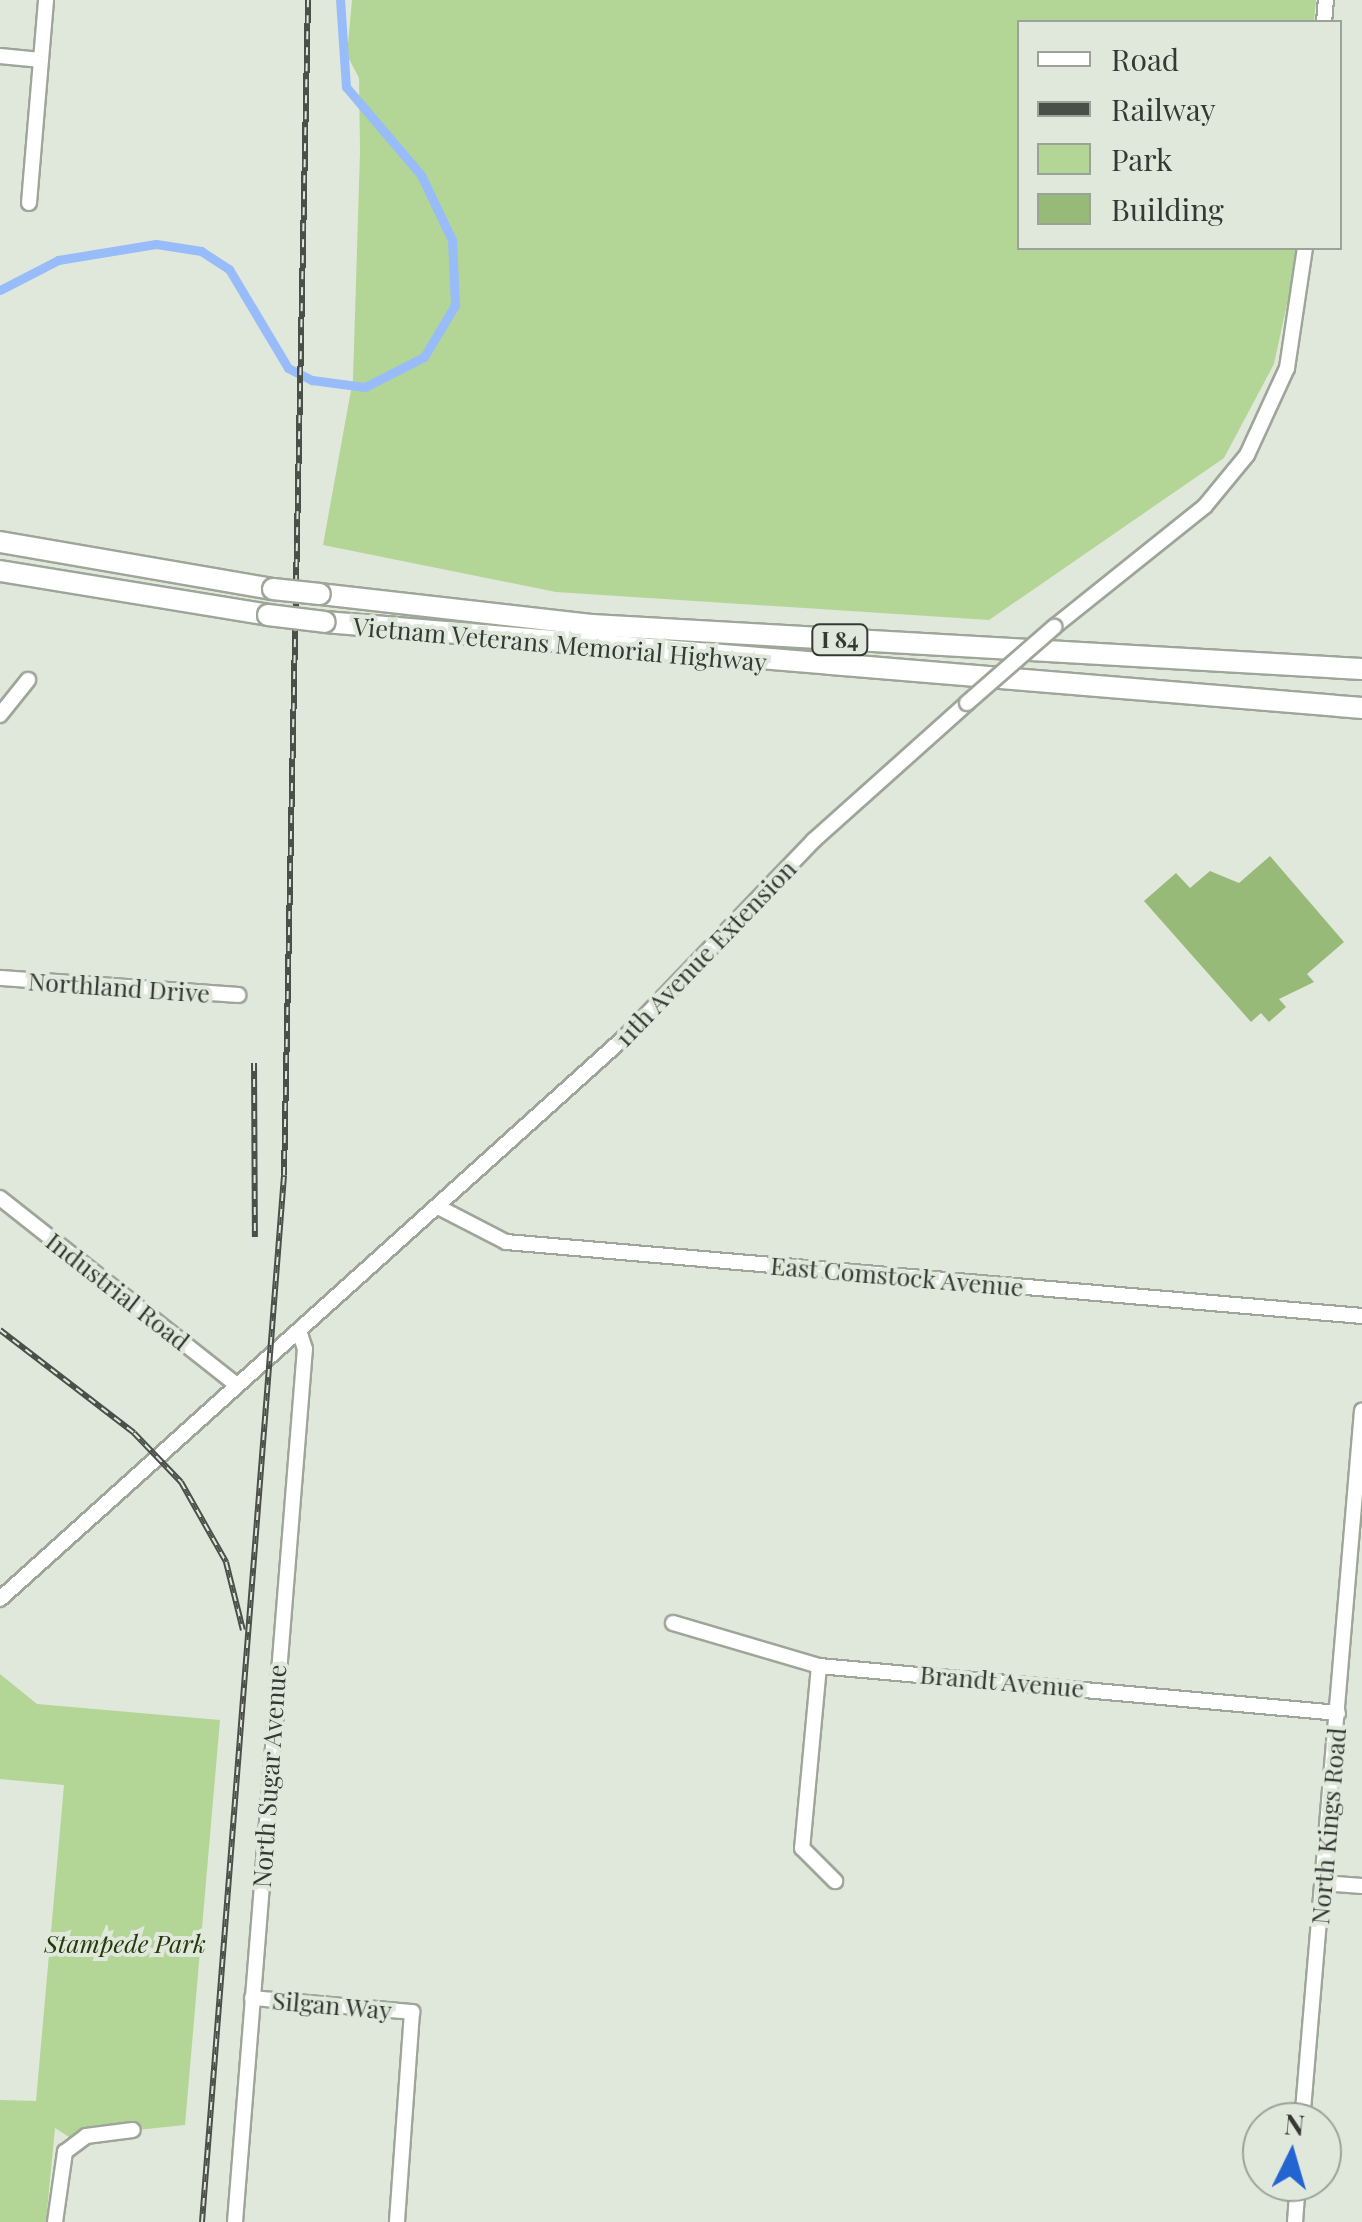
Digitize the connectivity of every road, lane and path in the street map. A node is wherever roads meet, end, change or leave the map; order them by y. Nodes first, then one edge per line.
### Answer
1 (46, 0) edge
2 (0, 56) edge
3 (41, 60) junction
4 (29, 203) dead end
5 (1305, 250) edge
6 (0, 542) edge
7 (0, 571) edge
8 (1362, 669) edge
9 (28, 680) dead end
10 (1362, 708) edge
11 (0, 716) edge
12 (0, 978) edge
13 (238, 995) dead end
14 (0, 1198) edge
15 (440, 1208) junction
16 (1362, 1316) edge
17 (299, 1331) junction
18 (237, 1385) junction
19 (1362, 1411) edge
20 (0, 1600) edge
21 (673, 1623) dead end
22 (819, 1666) junction
23 (1338, 1714) junction
24 (835, 1880) dead end
25 (1322, 1883) junction
26 (1362, 1886) edge
27 (252, 1998) junction
28 (1304, 2102) edge
29 (134, 2130) dead end
30 (54, 2222) edge
31 (235, 2222) edge
32 (396, 2222) edge

1 - 3 street
2 - 3 street
3 - 4 street
5 - 15 street, 11th Avenue Extension, bridge
6 - 8 highway, Vietnam Veterans Memorial Highway / I 84, bridge
7 - 10 highway, Vietnam Veterans Memorial Highway / I 84, bridge
9 - 11 street
12 - 13 street, Northland Drive
14 - 18 street, Industrial Road
15 - 16 street, East Comstock Avenue
15 - 17 street, 11th Avenue Extension
17 - 18 street, 11th Avenue Extension
17 - 27 street, North Sugar Avenue
18 - 20 street, 11th Avenue Extension
19 - 23 street, North Kings Road
21 - 22 street, Brandt Avenue
22 - 23 street, Brandt Avenue
22 - 24 street
23 - 25 street, North Kings Road
25 - 26 street
25 - 28 street, North Kings Road
27 - 31 street, North Sugar Avenue
27 - 32 street, Silgan Way
29 - 30 street

